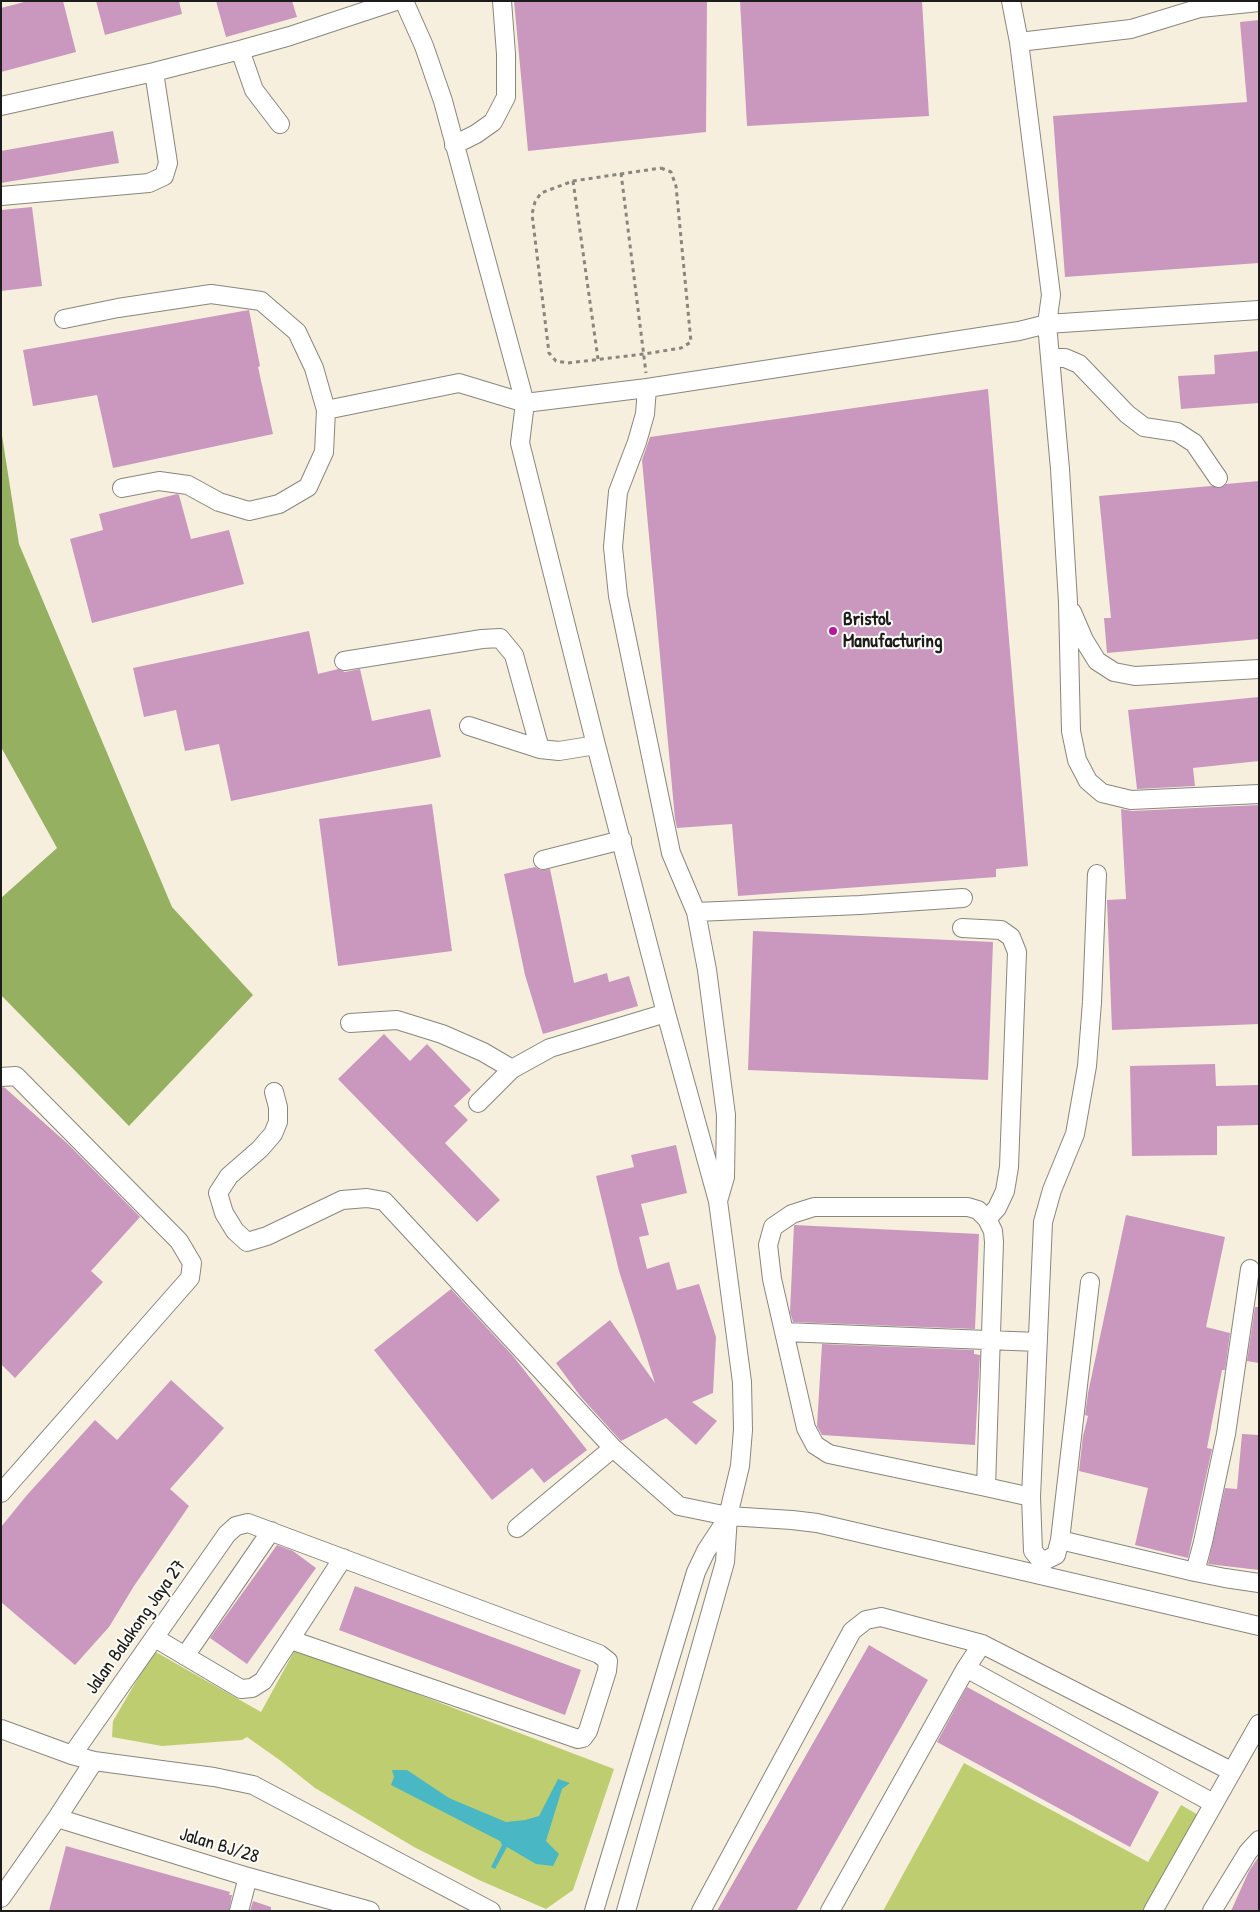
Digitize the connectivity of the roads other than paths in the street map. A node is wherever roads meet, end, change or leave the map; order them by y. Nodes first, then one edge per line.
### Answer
1 (396, 1) edge
2 (404, 1) edge
3 (502, 1) edge
4 (1011, 1) edge
5 (1259, 2) edge
6 (1019, 42) junction
7 (240, 50) junction
8 (154, 72) junction
9 (1, 106) edge
10 (280, 124) dead end
11 (454, 145) junction
12 (1, 196) edge
13 (1259, 310) edge
14 (64, 320) dead end
15 (1047, 324) junction
16 (1051, 358) junction
17 (647, 388) junction
18 (525, 403) junction
19 (326, 410) junction
20 (1218, 478) dead end
21 (122, 488) dead end
22 (1068, 602) junction
23 (344, 661) dead end
24 (1259, 669) edge
25 (469, 726) dead end
26 (596, 745) junction
27 (540, 749) junction
28 (1259, 794) edge
29 (622, 840) junction
30 (543, 860) dead end
31 (1096, 874) dead end
32 (963, 898) dead end
33 (696, 912) junction
34 (962, 928) dead end
35 (666, 1013) junction
36 (350, 1023) dead end
37 (512, 1069) junction
38 (1, 1077) edge
39 (274, 1092) dead end
40 (478, 1104) dead end
41 (718, 1201) junction
42 (987, 1219) junction
43 (1250, 1269) dead end
44 (1090, 1282) dead end
45 (784, 1332) junction
46 (990, 1339) junction
47 (1038, 1342) junction
48 (613, 1448) junction
49 (986, 1487) junction
50 (1, 1493) edge
51 (1031, 1496) junction
52 (728, 1516) junction
53 (516, 1528) dead end
54 (271, 1531) junction
55 (1060, 1540) junction
56 (343, 1558) junction
57 (1042, 1569) junction
58 (1195, 1572) junction
59 (1259, 1583) edge
60 (1259, 1626) edge
61 (155, 1638) junction
62 (291, 1640) junction
63 (982, 1644) junction
64 (185, 1656) junction
65 (966, 1668) junction
66 (1259, 1724) edge
67 (1, 1729) edge
68 (72, 1755) junction
69 (94, 1761) junction
70 (1232, 1770) junction
71 (1213, 1803) junction
72 (57, 1818) junction
73 (1259, 1840) edge
74 (248, 1877) junction
75 (1, 1898) edge
76 (239, 1911) edge
77 (370, 1911) edge
78 (491, 1911) edge
79 (594, 1911) edge
80 (626, 1911) edge
81 (702, 1911) edge
82 (830, 1911) edge
83 (1152, 1911) edge
84 (1212, 1911) edge

1 - 7 street
2 - 11 street
3 - 11 street
4 - 6 street
5 - 6 street
6 - 15 street
7 - 8 street
7 - 10 street
8 - 9 street
8 - 12 street
11 - 18 street
13 - 15 street
14 - 19 street
15 - 16 street
15 - 17 street
16 - 20 street
16 - 22 street
17 - 18 street
17 - 33 street
18 - 19 street
18 - 26 street
19 - 21 street
22 - 24 street
22 - 28 street
23 - 27 street
25 - 27 street
26 - 27 street
26 - 29 street
29 - 30 street
29 - 35 street
31 - 47 street
32 - 33 street
33 - 41 street
34 - 42 street
35 - 37 street
35 - 41 street
36 - 37 street
37 - 40 street
38 - 50 street
39 - 48 street
41 - 52 street
42 - 45 street
42 - 46 street
43 - 58 street
44 - 55 street
45 - 46 street
45 - 49 street
46 - 47 street
46 - 49 street
47 - 51 street
48 - 52 street
48 - 53 street
49 - 51 street
51 - 57 street
52 - 57 street
52 - 79 street
52 - 80 street
54 - 56 street
54 - 61 street, Jalan Balakong Jaya 27
54 - 64 street
55 - 57 street
55 - 58 street
56 - 62 street
56 - 62 street
57 - 60 street
58 - 59 street
61 - 64 street
61 - 68 street, Jalan Balakong Jaya 27
62 - 64 street
63 - 65 street
63 - 70 street
63 - 81 street
65 - 71 street
65 - 82 street
66 - 70 street
67 - 68 street
68 - 69 street
69 - 72 street
69 - 78 street
70 - 71 street
71 - 83 street
72 - 74 street, Jalan BJ/28
72 - 75 street
73 - 84 street
74 - 76 street
74 - 77 street, Jalan BJ/28

